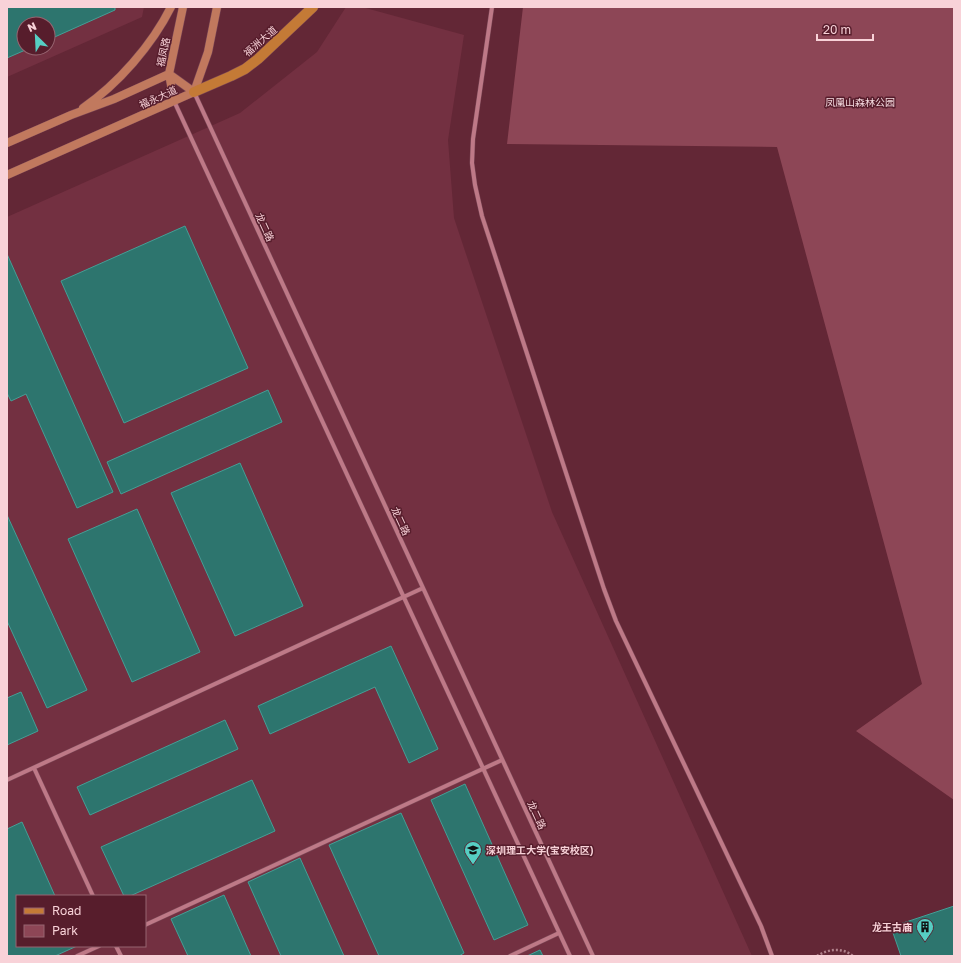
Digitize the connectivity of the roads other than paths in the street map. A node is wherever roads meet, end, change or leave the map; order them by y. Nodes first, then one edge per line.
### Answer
1 (171, 7) edge
2 (183, 7) edge
3 (218, 7) edge
4 (313, 7) edge
5 (492, 7) edge
6 (169, 74) junction
7 (194, 92) junction
8 (174, 101) junction
9 (71, 115) junction
10 (7, 143) edge
11 (7, 175) edge
12 (423, 588) junction
13 (404, 597) junction
14 (502, 760) junction
15 (34, 768) junction
16 (483, 768) junction
17 (7, 780) edge
18 (93, 895) edge
19 (146, 925) edge
20 (559, 933) junction
21 (97, 947) edge
22 (116, 947) edge
23 (77, 956) edge
24 (121, 956) edge
25 (510, 956) edge
26 (570, 956) edge
27 (593, 956) edge
28 (772, 956) edge

1 - 9 main road
2 - 6 main road, 福凤路
3 - 7 main road
4 - 7 main road, 福洲大道
5 - 28 street
6 - 7 main road, 福永大道
6 - 8 main road, 福凤路
6 - 9 main road, 福永大道
7 - 8 main road, 福永大道
7 - 12 street, 龙二路
8 - 11 main road, 福永大道
8 - 13 street
9 - 10 main road, 福永大道
12 - 13 street
12 - 14 street, 龙二路
13 - 15 street
13 - 16 street
14 - 16 street
14 - 27 street, 龙二路
15 - 17 street
15 - 18 street
16 - 19 street
16 - 20 street
20 - 25 street
20 - 26 street
21 - 23 street
22 - 24 street

